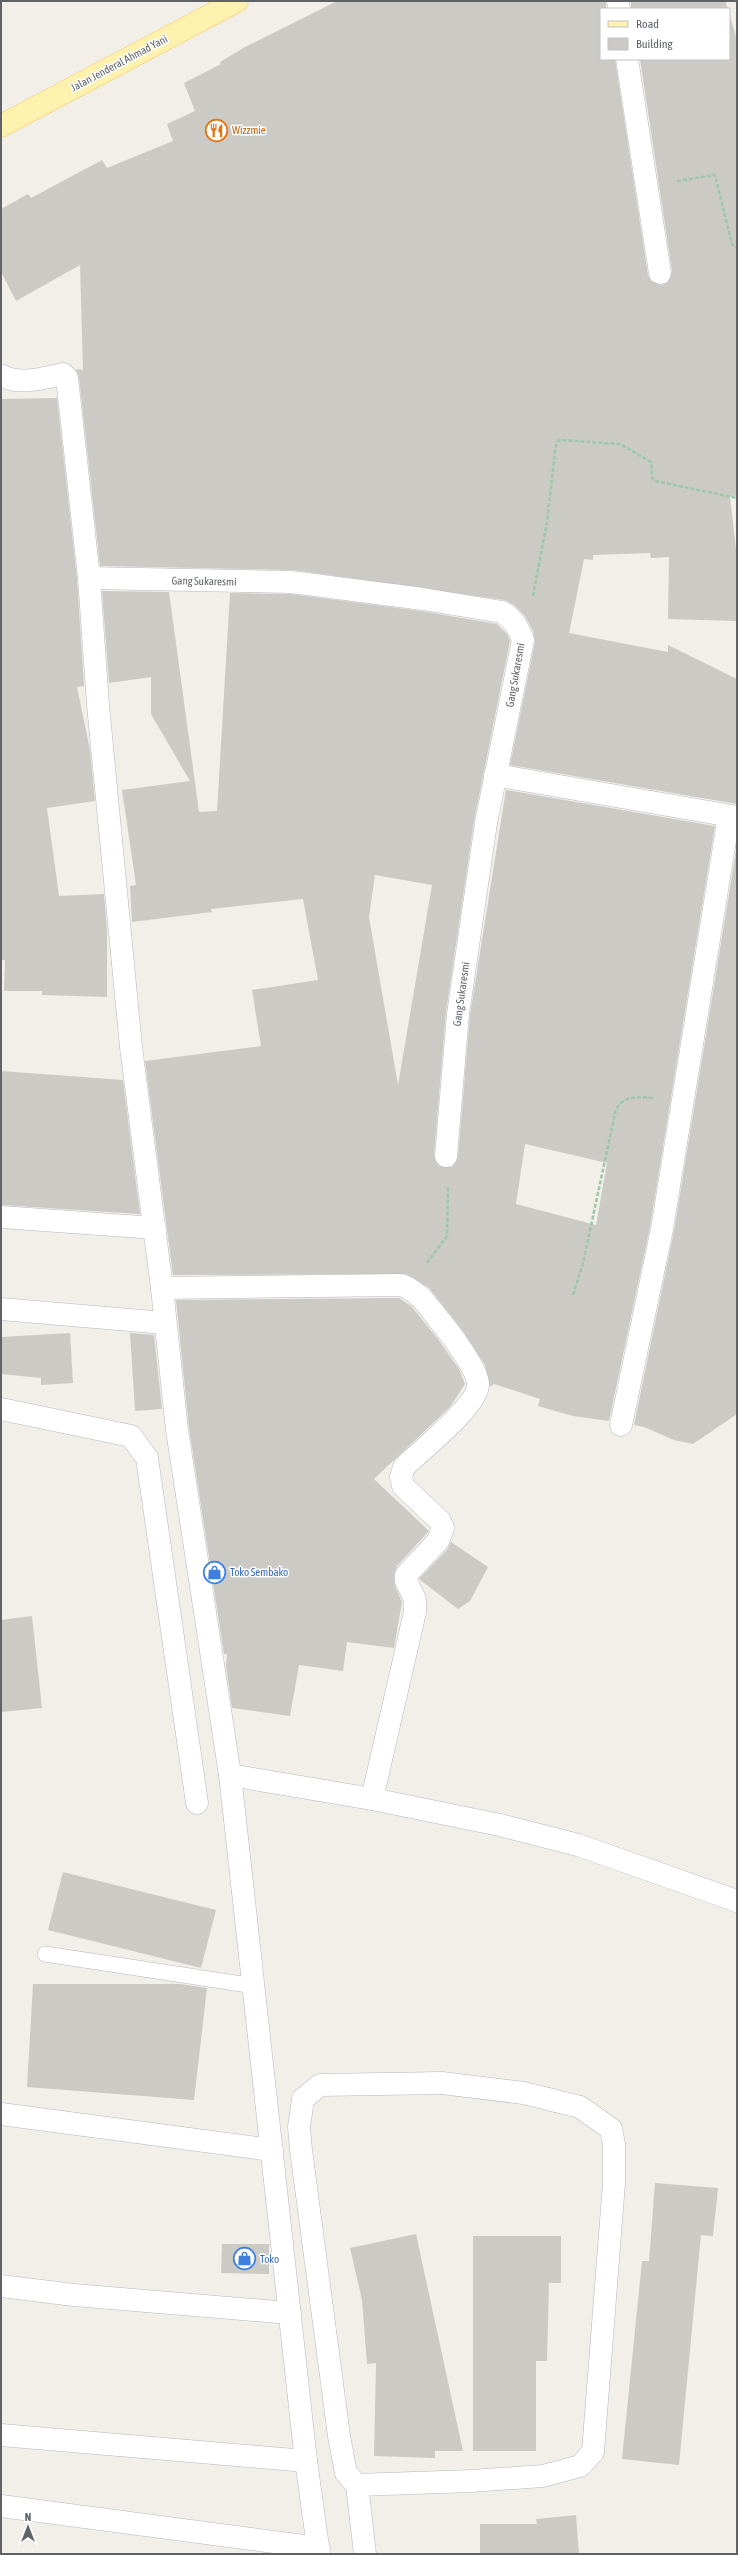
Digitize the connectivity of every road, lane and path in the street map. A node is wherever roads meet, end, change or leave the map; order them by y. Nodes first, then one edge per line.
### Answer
1 (237, 1) edge
2 (627, 60) edge
3 (1, 126) edge
4 (646, 186) junction
5 (737, 248) edge
6 (660, 273) dead end
7 (1, 374) edge
8 (737, 498) edge
9 (89, 578) junction
10 (523, 640) junction
11 (495, 776) junction
12 (733, 816) edge
13 (683, 1102) junction
14 (446, 1156) joint
15 (1, 1217) edge
16 (155, 1228) junction
17 (409, 1287) junction
18 (162, 1288) junction
19 (573, 1295) dead end
20 (1, 1309) edge
21 (165, 1323) junction
22 (1, 1409) edge
23 (622, 1425) dead end
24 (230, 1775) junction
25 (372, 1799) junction
26 (197, 1803) dead end
27 (737, 1901) edge
28 (45, 1954) dead end
29 (255, 1986) junction
30 (1, 2114) edge
31 (272, 2150) junction
32 (1, 2286) edge
33 (290, 2313) junction
34 (1, 2435) edge
35 (306, 2461) junction
36 (357, 2485) junction
37 (1, 2506) edge
38 (319, 2551) edge
39 (365, 2554) edge

1 - 3 main road, Jalan Jenderal Ahmad Yani
2 - 4 street
4 - 5 path
4 - 6 street
7 - 9 street
8 - 10 path
9 - 10 street, Gang Sukaresmi
9 - 16 street
10 - 11 street, Gang Sukaresmi
11 - 12 street
11 - 14 street, Gang Sukaresmi
12 - 13 street
13 - 19 path
13 - 23 street
14 - 17 path
15 - 16 street
16 - 18 street
17 - 18 street
17 - 25 street
18 - 21 street
20 - 21 street
21 - 24 street
22 - 26 street
24 - 25 street
24 - 29 street
25 - 27 street
28 - 29 lane
29 - 31 street
30 - 31 street
31 - 33 street
32 - 33 street
33 - 35 street
34 - 35 street
35 - 38 street
36 - 36 street
36 - 39 street
37 - 38 street

